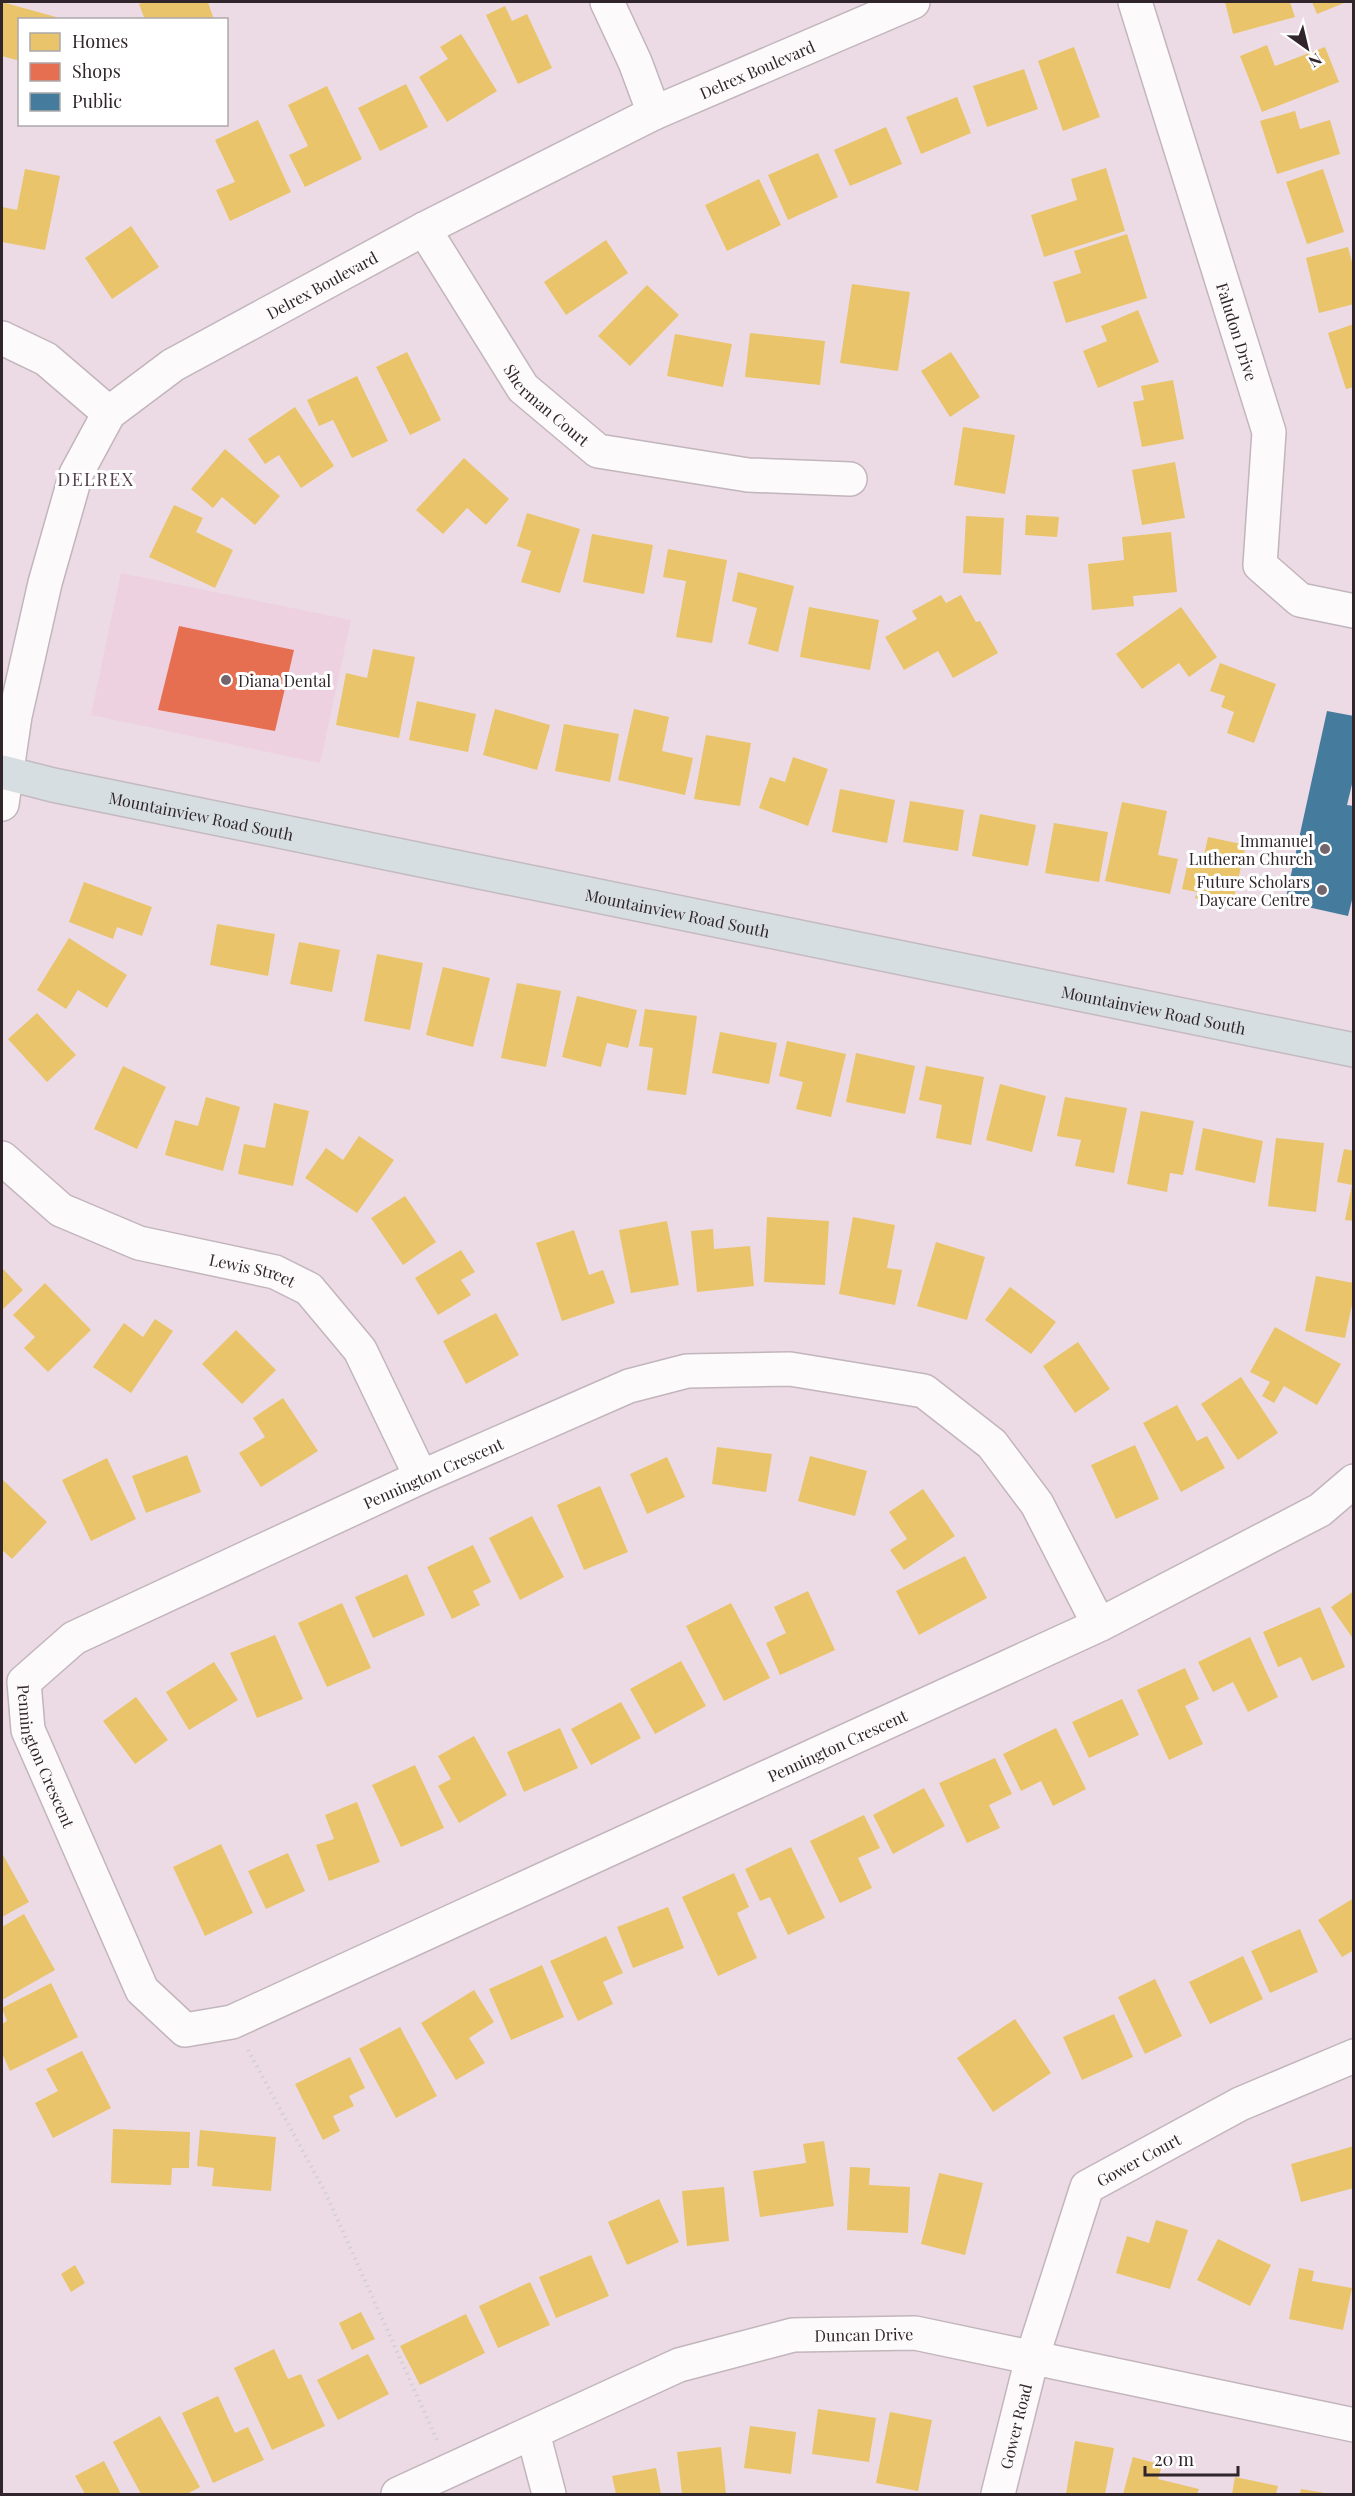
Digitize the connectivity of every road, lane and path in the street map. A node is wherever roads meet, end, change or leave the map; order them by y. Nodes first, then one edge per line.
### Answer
1 (607, 2) edge
2 (913, 2) edge
3 (1135, 2) edge
4 (654, 113) junction
5 (424, 229) junction
6 (2, 338) edge
7 (109, 413) junction
8 (850, 479) dead end
9 (1353, 611) edge
10 (3, 783) edge
11 (1353, 1050) edge
12 (2, 1158) edge
13 (421, 1477) junction
14 (1353, 1482) edge
15 (1099, 1626) junction
16 (232, 2022) junction
17 (1353, 2056) edge
18 (1032, 2358) junction
19 (1353, 2425) edge
20 (533, 2433) junction
21 (450, 2471) junction
22 (398, 2494) edge
23 (549, 2494) edge
24 (998, 2494) edge

1 - 4 street
2 - 4 street, Delrex Boulevard
3 - 9 street, Faludon Drive
4 - 5 street, Delrex Boulevard
5 - 7 street, Delrex Boulevard
5 - 8 street, Sherman Court
6 - 7 street
7 - 10 street, Delrex Boulevard
10 - 11 main road, Mountainview Road South
12 - 13 street, Lewis Street
13 - 15 street, Pennington Crescent
13 - 16 street, Pennington Crescent
14 - 15 street, Pennington Crescent
15 - 16 street, Pennington Crescent
16 - 21 path
17 - 18 street, Gower Court
18 - 19 street, Duncan Drive
18 - 20 street, Duncan Drive
18 - 24 street, Gower Road
20 - 21 street, Duncan Drive
20 - 23 street
21 - 22 street, Duncan Drive

